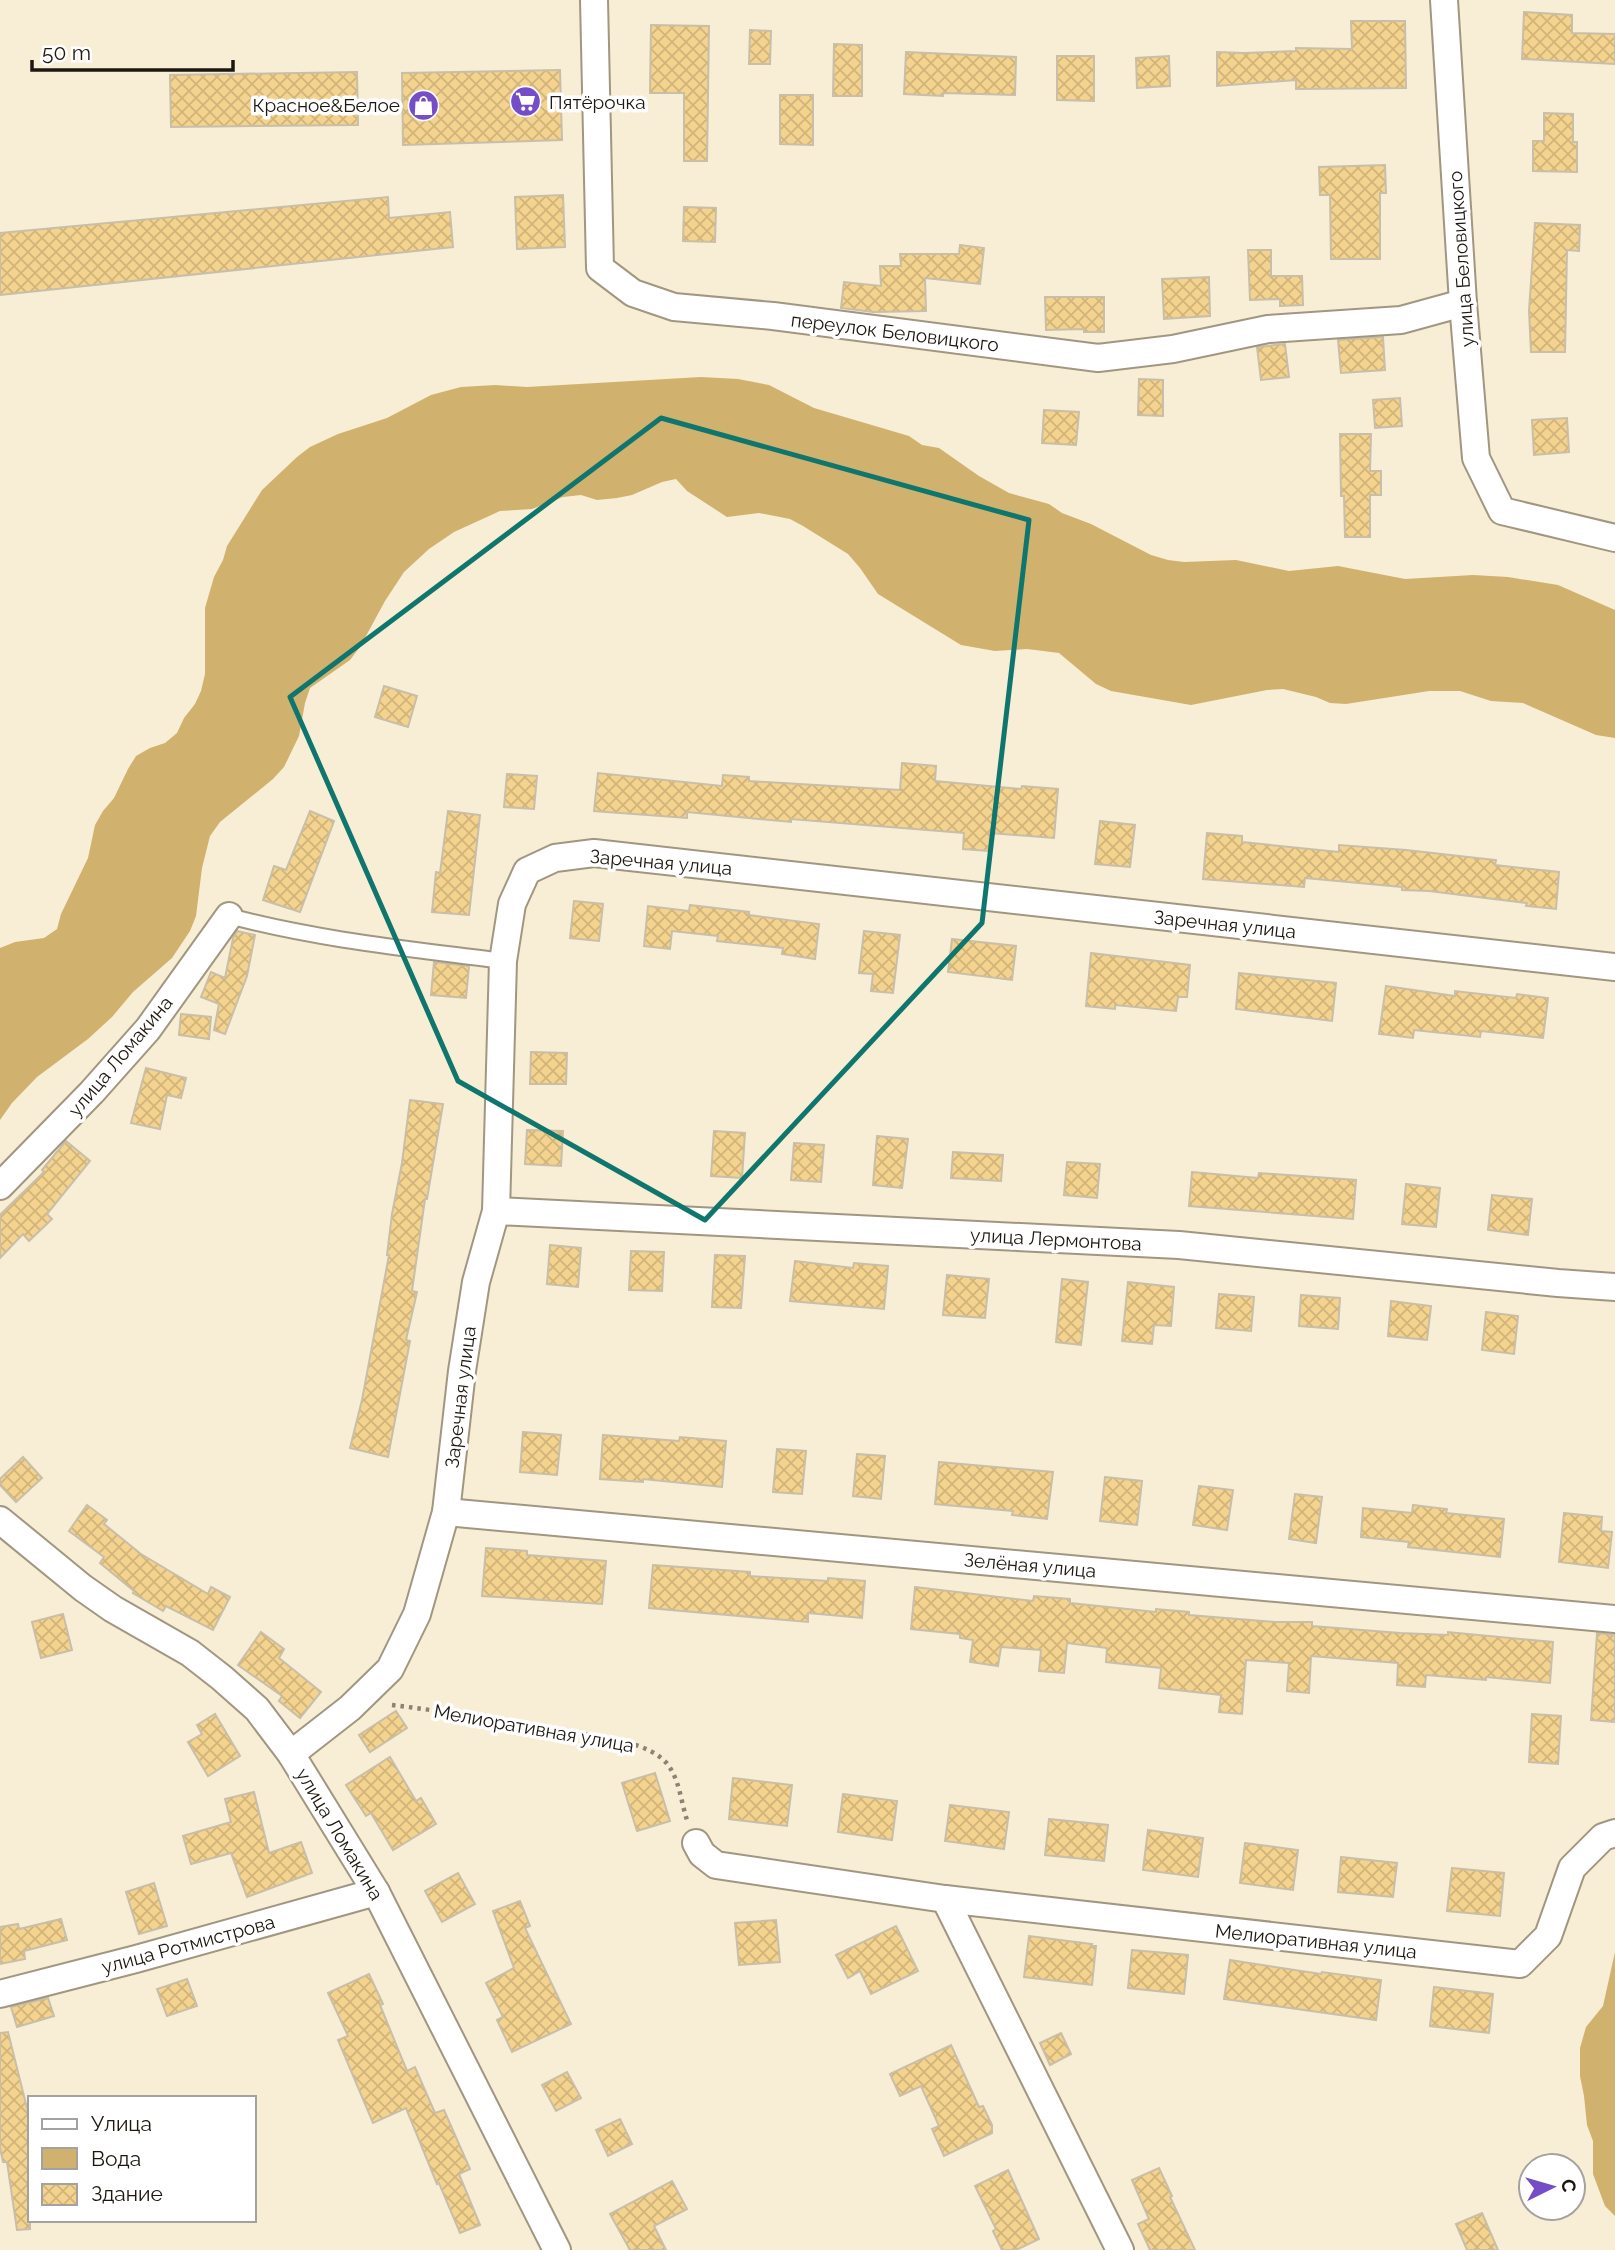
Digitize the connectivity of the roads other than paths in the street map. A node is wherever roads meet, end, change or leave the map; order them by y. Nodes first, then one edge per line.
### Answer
1 (594, 0) edge
2 (1444, 0) edge
3 (1463, 303) junction
4 (1615, 538) edge
5 (229, 916) joint
6 (503, 961) junction
7 (1615, 967) edge
8 (0, 1186) edge
9 (496, 1211) junction
10 (1615, 1287) edge
11 (446, 1512) junction
12 (0, 1520) edge
13 (1615, 1619) edge
14 (291, 1754) junction
15 (1615, 1833) edge
16 (696, 1843) road end
17 (376, 1892) junction
18 (945, 1899) junction
19 (0, 1994) edge
20 (557, 2250) edge
21 (1120, 2250) edge

1 - 3 street, переулок Беловицкого
2 - 3 street, улица Беловицкого
3 - 4 street, улица Беловицкого
5 - 6 lane
5 - 8 street, улица Ломакина
6 - 7 street, Заречная улица
6 - 9 street, Заречная улица
9 - 10 street, улица Лермонтова
9 - 11 street, Заречная улица
11 - 13 street, Зелёная улица
11 - 14 street, Заречная улица
12 - 14 street, улица Ломакина
14 - 17 street, улица Ломакина
15 - 18 street, Мелиоративная улица
16 - 18 street, Мелиоративная улица
17 - 19 street, улица Ротмистрова
17 - 20 street, улица Ломакина
18 - 21 street

